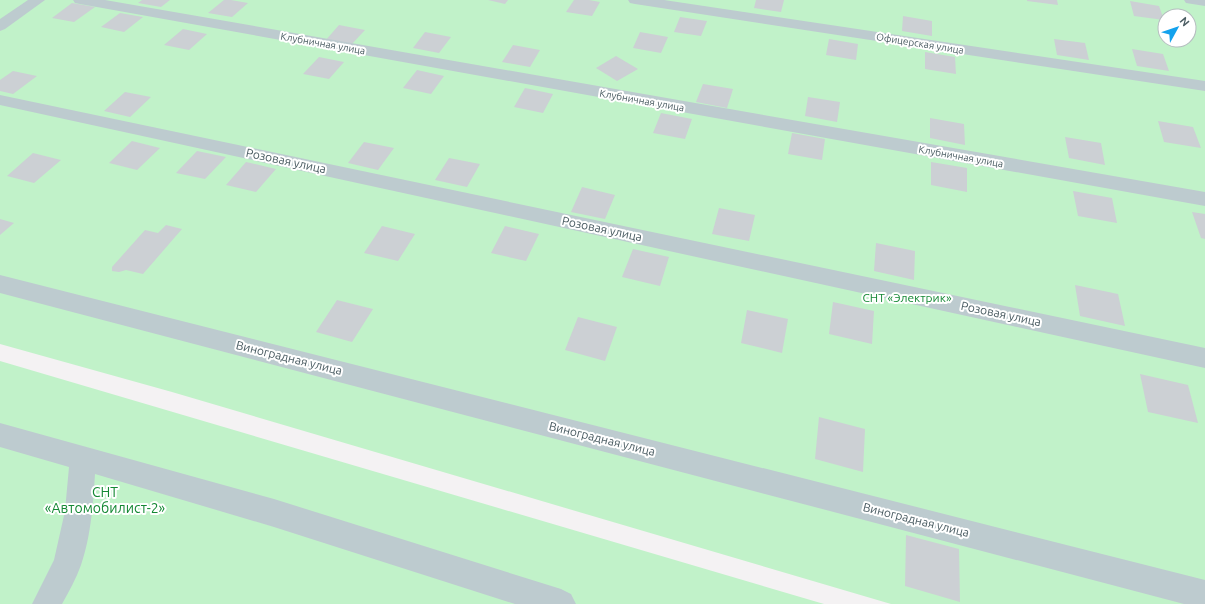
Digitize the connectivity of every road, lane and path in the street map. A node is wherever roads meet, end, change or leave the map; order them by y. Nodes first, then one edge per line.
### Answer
1 (38, 0) edge
2 (80, 0) edge
3 (635, 0) edge
4 (1191, 0) edge
5 (1205, 2) edge
6 (0, 26) edge
7 (1205, 86) edge
8 (0, 100) edge
9 (1205, 199) edge
10 (0, 284) edge
11 (1205, 358) edge
12 (0, 435) edge
13 (83, 459) junction
14 (1205, 595) edge
15 (47, 604) edge
16 (561, 604) edge

1 - 6 street
2 - 9 street, Клубничная улица
3 - 7 street, Офицерская улица
4 - 5 street
8 - 11 street, Розовая улица
10 - 14 street, Виноградная улица
12 - 13 street
13 - 15 street
13 - 16 street

